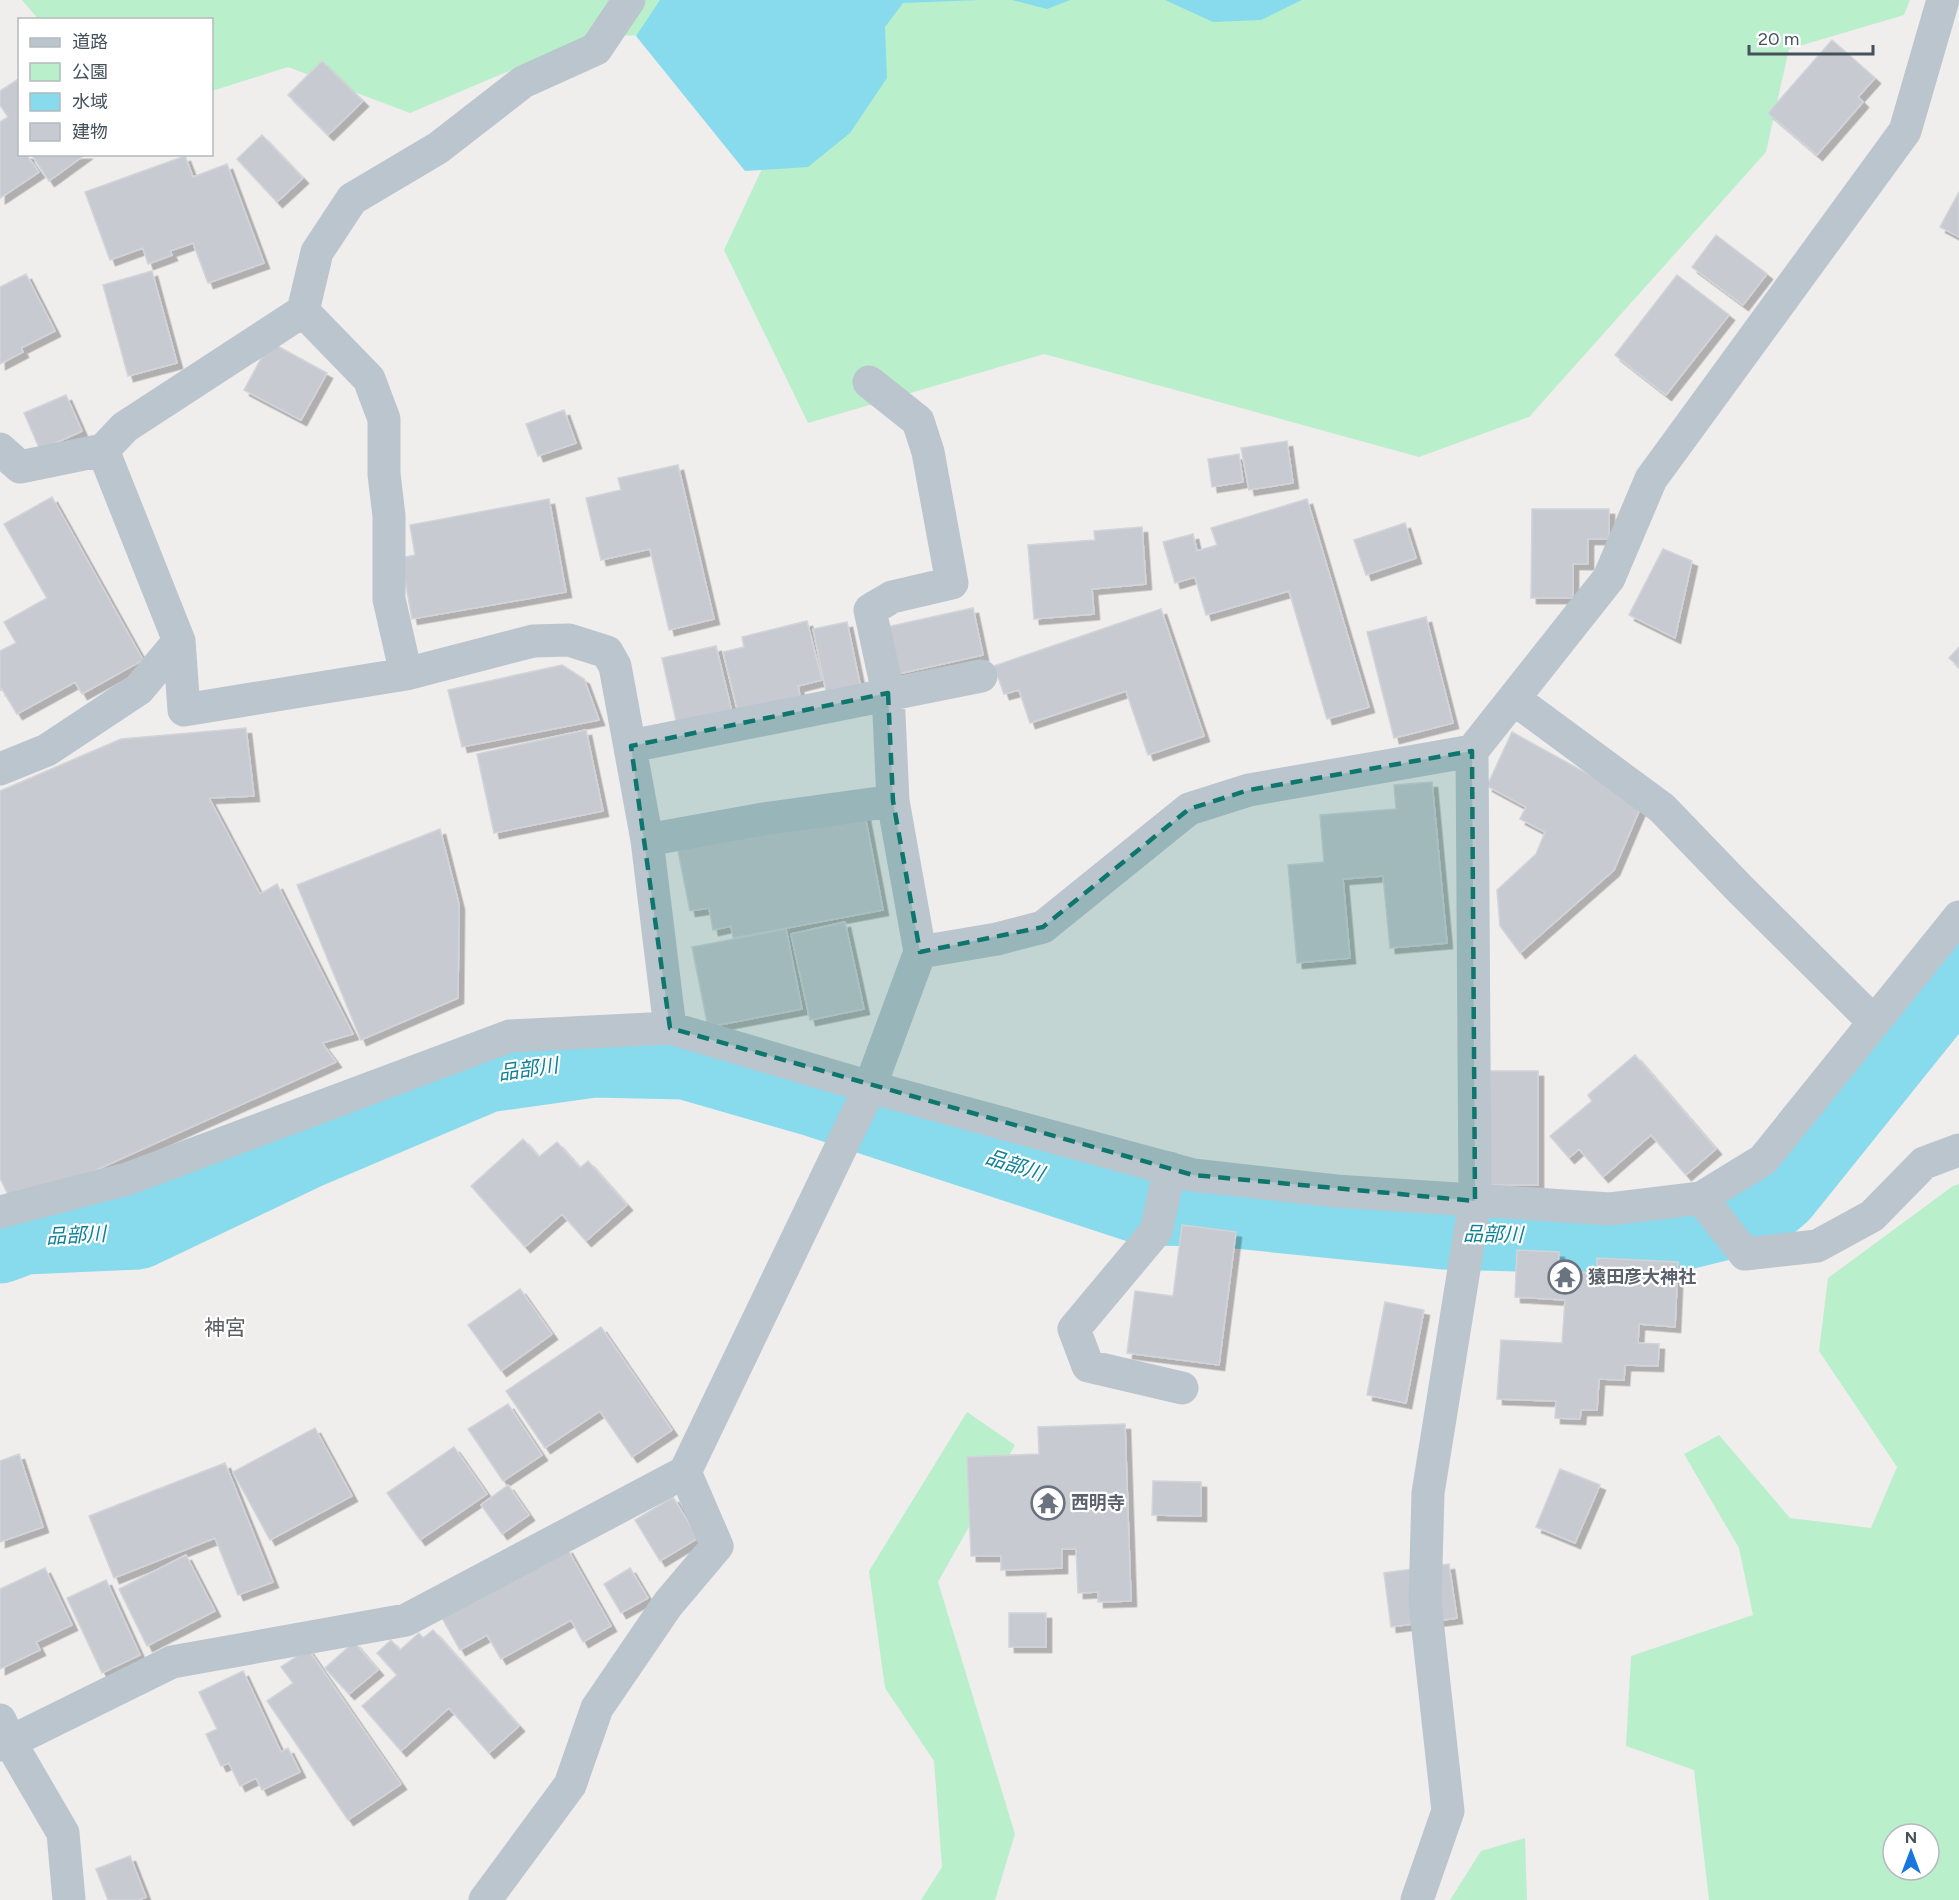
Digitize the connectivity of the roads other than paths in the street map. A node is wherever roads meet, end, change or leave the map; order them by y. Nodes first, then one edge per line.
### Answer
1 (629, 0) edge
2 (1943, 0) edge
3 (303, 311) junction
4 (869, 382) dead end
5 (0, 449) edge
6 (103, 450) junction
7 (179, 641) junction
8 (405, 675) junction
9 (981, 676) dead end
10 (888, 693) junction
11 (1514, 699) junction
12 (631, 746) junction
13 (1472, 751) junction
14 (0, 769) edge
15 (893, 801) junction
16 (647, 840) junction
17 (1959, 917) edge
18 (920, 952) junction
19 (1874, 1022) junction
20 (670, 1028) junction
21 (870, 1087) junction
22 (1959, 1150) edge
23 (1170, 1168) junction
24 (1701, 1198) junction
25 (1475, 1201) junction
26 (0, 1212) edge
27 (1182, 1388) dead end
28 (685, 1472) junction
29 (4, 1736) edge
30 (69, 1900) edge
31 (485, 1900) edge
32 (1417, 1900) edge

1 - 3 street
2 - 11 street
3 - 6 street
3 - 8 street
4 - 10 street
5 - 6 street
6 - 7 street
7 - 8 street
7 - 14 street
8 - 12 street
9 - 10 street
10 - 12 street
10 - 15 street
11 - 13 street
11 - 19 street
12 - 16 street
13 - 18 street
13 - 25 street
15 - 16 street
15 - 18 street
16 - 20 street
17 - 19 street
18 - 21 street
19 - 24 street
20 - 21 street
20 - 26 street
21 - 23 street
21 - 28 street
22 - 24 street
23 - 25 street
23 - 27 street
24 - 25 street
25 - 32 street
28 - 29 street
28 - 31 street
29 - 30 street

